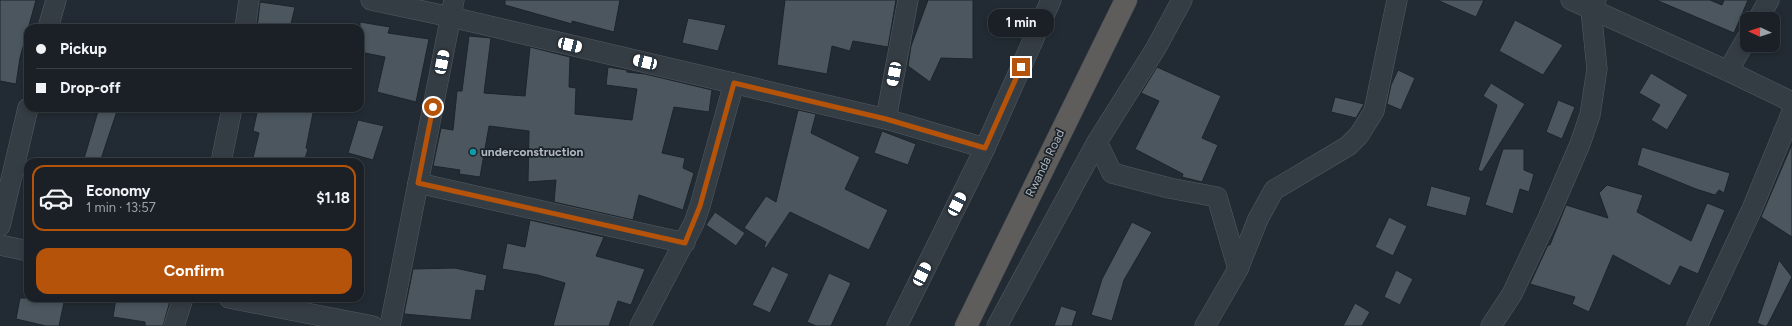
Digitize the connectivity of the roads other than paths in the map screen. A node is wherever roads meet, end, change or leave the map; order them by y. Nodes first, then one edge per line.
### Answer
1 (56, 0) edge
2 (250, 0) edge
3 (371, 0) edge
4 (908, 0) edge
5 (1051, 0) edge
6 (1126, 0) edge
7 (1182, 0) edge
8 (1397, 0) edge
9 (1571, 0) edge
10 (1770, 0) edge
11 (1593, 5) edge
12 (453, 8) edge
13 (1762, 12) edge
14 (49, 24) edge
15 (246, 24) edge
16 (1740, 50) edge
17 (1728, 71) junction
18 (734, 83) junction
19 (1792, 102) edge
20 (27, 112) edge
21 (231, 112) edge
22 (1792, 112) edge
23 (886, 119) junction
24 (1097, 142) junction
25 (985, 148) junction
26 (222, 158) edge
27 (418, 183) junction
28 (0, 226) edge
29 (685, 243) junction
30 (0, 245) edge
31 (24, 250) edge
32 (1238, 269) junction
33 (183, 302) edge
34 (250, 302) edge
35 (174, 326) edge
36 (373, 326) edge
37 (390, 326) edge
38 (640, 326) edge
39 (897, 326) edge
40 (966, 326) edge
41 (997, 326) edge
42 (1205, 326) edge
43 (1491, 326) edge
44 (1696, 326) edge

1 - 14 street
2 - 15 street
3 - 12 street
4 - 23 street
5 - 25 street
6 - 40 highway, Rwanda Road
7 - 24 street
8 - 32 street
9 - 11 street
10 - 13 street
11 - 17 street
11 - 43 street
12 - 18 street
12 - 27 street
16 - 17 street
17 - 19 street
18 - 23 street
18 - 29 street
20 - 28 street
21 - 26 street
22 - 44 street
23 - 25 street
24 - 32 street
24 - 41 street
25 - 39 street
27 - 29 street
27 - 37 street
29 - 38 street
30 - 31 street
32 - 42 street
33 - 35 street
34 - 36 street

